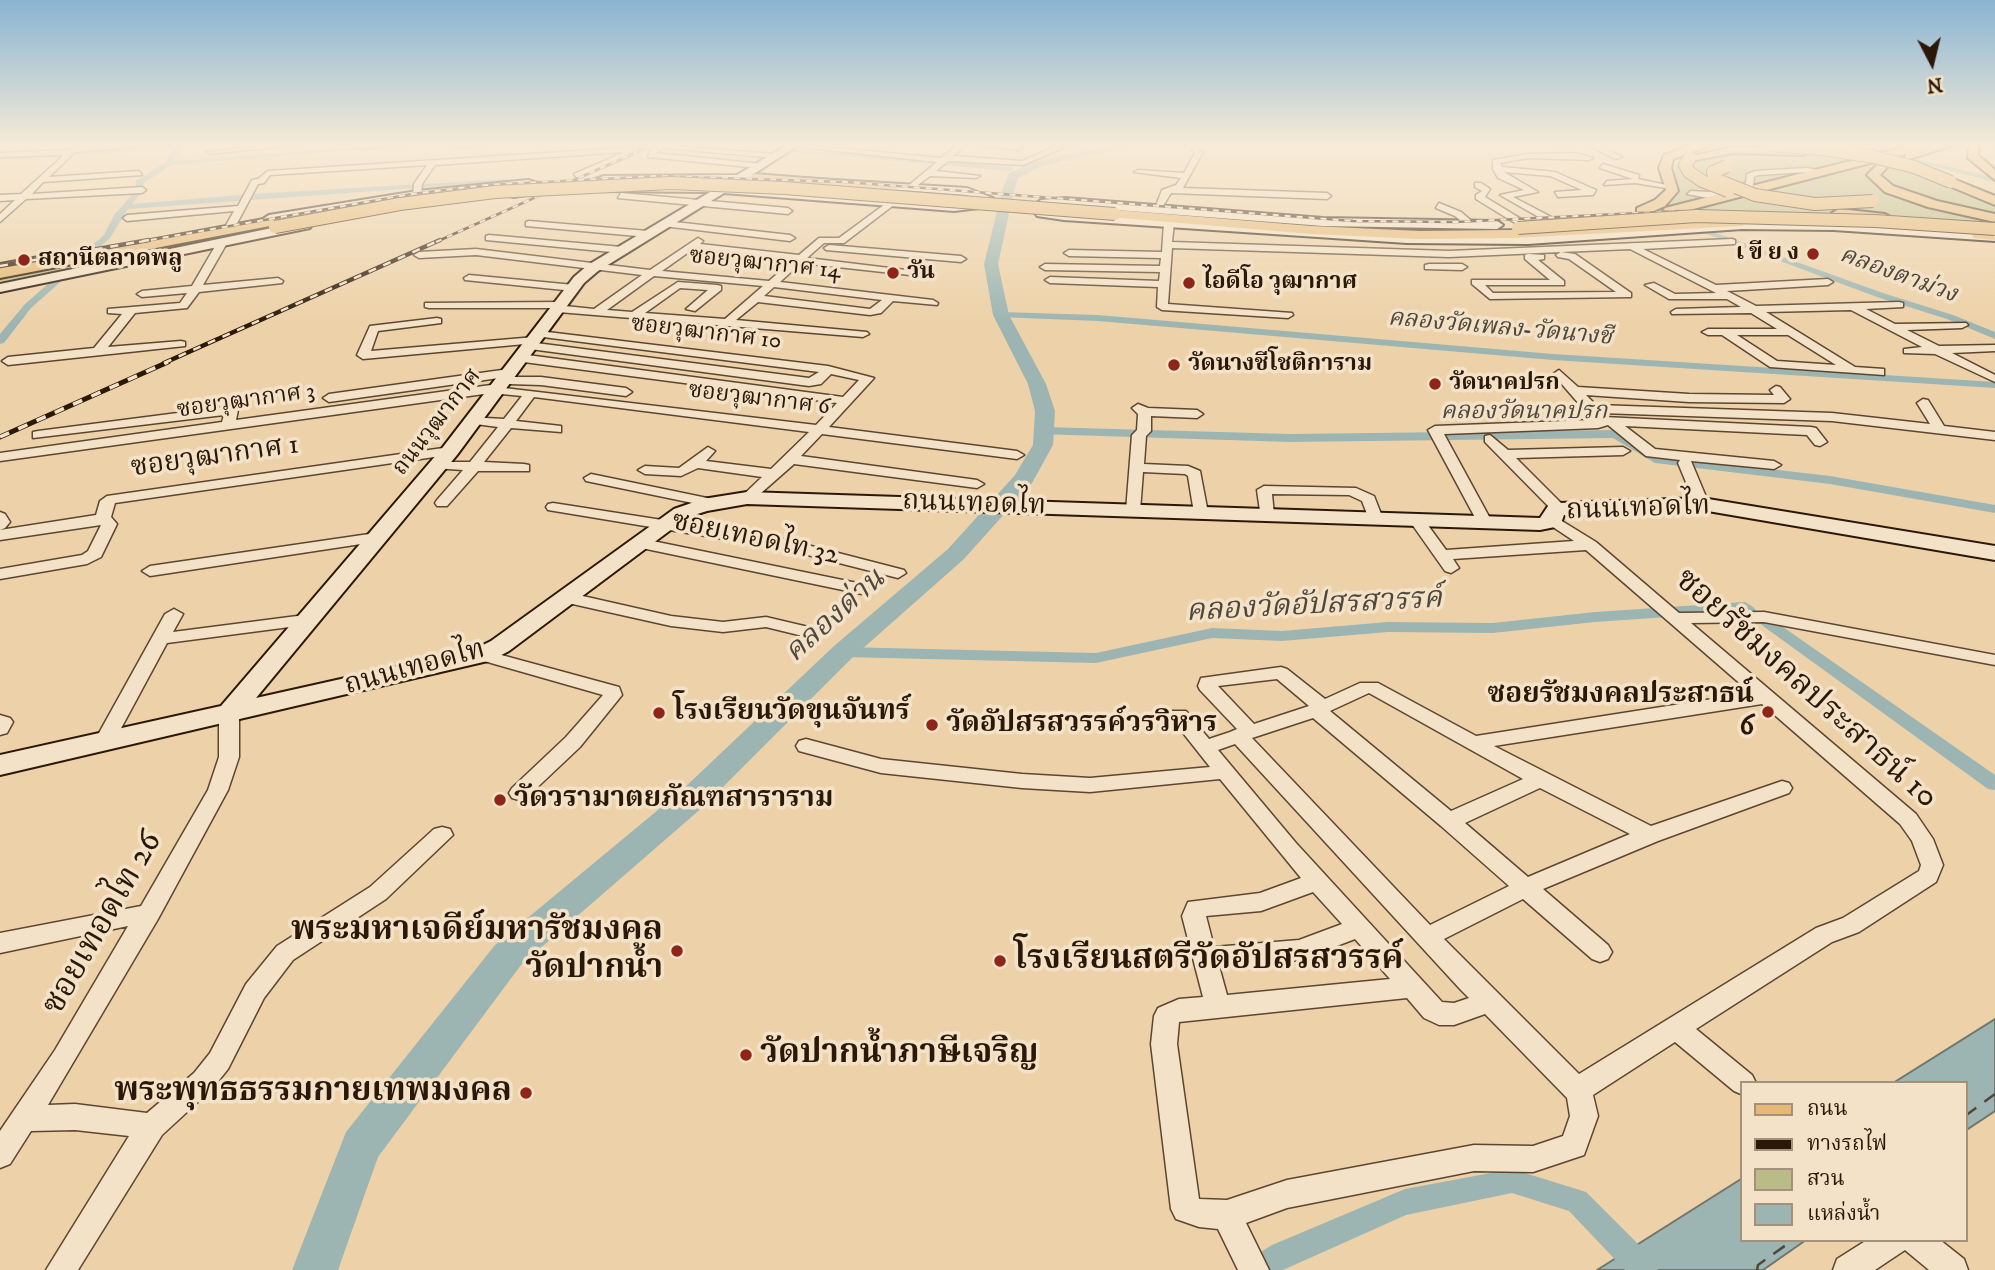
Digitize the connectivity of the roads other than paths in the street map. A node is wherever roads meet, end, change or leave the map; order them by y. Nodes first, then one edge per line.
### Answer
1 (242, 204) edge
2 (275, 204) edge
3 (372, 204) edge
4 (406, 204) edge
5 (434, 204) edge
6 (706, 204) edge
7 (774, 204) edge
8 (798, 204) edge
9 (884, 204) edge
10 (951, 204) edge
11 (975, 204) edge
12 (1006, 204) edge
13 (1016, 204) edge
14 (1031, 204) edge
15 (1045, 204) edge
16 (1097, 204) edge
17 (1159, 204) edge
18 (1489, 204) edge
19 (1515, 204) edge
20 (1656, 204) edge
21 (1701, 204) edge
22 (1722, 204) edge
23 (1787, 204) edge
24 (1824, 204) edge
25 (1853, 204) edge
26 (1934, 204) edge
27 (16, 205) joint
28 (0, 206) edge
29 (1439, 206) dead end
30 (240, 208) junction
31 (1157, 209) junction
32 (788, 211) junction
33 (1112, 211) junction
34 (146, 212) dead end
35 (296, 217) joint
36 (777, 218) dead end
37 (1995, 218) edge
38 (0, 219) edge
39 (1586, 219) junction
40 (129, 221) dead end
41 (1224, 221) junction
42 (1169, 223) junction
43 (529, 224) dead end
44 (1470, 224) junction
45 (1497, 225) junction
46 (693, 226) junction
47 (767, 226) dead end
48 (1333, 226) junction
49 (1520, 226) junction
50 (587, 229) junction
51 (671, 230) junction
52 (1547, 231) junction
53 (1995, 233) edge
54 (648, 234) junction
55 (756, 234) junction
56 (1384, 234) junction
57 (1979, 235) joint
58 (848, 237) junction
59 (790, 238) dead end
60 (1604, 240) junction
61 (528, 242) junction
62 (885, 242) dead end
63 (1732, 242) dead end
64 (222, 243) junction
65 (554, 247) junction
66 (1633, 247) junction
67 (1167, 250) junction
68 (1365, 251) junction
69 (472, 252) junction
70 (915, 252) junction
71 (618, 253) junction
72 (1069, 253) dead end
73 (1559, 253) junction
74 (806, 254) junction
75 (1449, 254) junction
76 (419, 255) dead end
77 (1345, 255) dead end
78 (500, 257) junction
79 (430, 258) dead end
80 (530, 260) junction
81 (961, 260) dead end
82 (662, 266) junction
83 (1045, 267) dead end
84 (1429, 267) dead end
85 (904, 268) junction
86 (950, 268) dead end
87 (592, 269) junction
88 (1165, 269) junction
89 (0, 270) edge
90 (652, 274) junction
91 (758, 275) dead end
92 (469, 278) dead end
93 (1050, 280) dead end
94 (278, 281) dead end
95 (493, 281) junction
96 (1828, 282) dead end
97 (771, 284) junction
98 (1164, 284) junction
99 (0, 285) edge
100 (1650, 285) dead end
101 (574, 288) junction
102 (918, 288) dead end
103 (1714, 288) junction
104 (232, 291) dead end
105 (195, 292) junction
106 (142, 294) dead end
107 (1730, 296) junction
108 (755, 298) junction
109 (890, 298) junction
110 (908, 300) junction
111 (933, 303) dead end
112 (429, 305) dead end
113 (1899, 305) dead end
114 (559, 307) junction
115 (1851, 307) junction
116 (691, 309) dead end
117 (131, 310) junction
118 (598, 311) junction
119 (1755, 311) junction
120 (112, 312) dead end
121 (1676, 312) dead end
122 (636, 314) junction
123 (1288, 315) dead end
124 (438, 321) dead end
125 (729, 321) junction
126 (1962, 325) dead end
127 (1892, 327) junction
128 (1708, 332) dead end
129 (1724, 332) junction
130 (1789, 332) junction
131 (863, 334) dead end
132 (181, 344) dead end
133 (1994, 348) edge
134 (1937, 350) junction
135 (104, 351) junction
136 (1908, 351) dead end
137 (123, 357) dead end
138 (8, 361) dead end
139 (516, 364) junction
140 (1851, 369) junction
141 (1880, 372) dead end
142 (1559, 374) dead end
143 (1957, 377) dead end
144 (1994, 379) edge
145 (1776, 390) dead end
146 (1577, 391) junction
147 (626, 392) dead end
148 (531, 393) junction
149 (329, 397) dead end
150 (848, 401) junction
151 (1923, 403) dead end
152 (1592, 409) junction
153 (1197, 414) dead end
154 (154, 419) junction
155 (473, 420) junction
156 (1606, 421) junction
157 (510, 422) junction
158 (228, 426) junction
159 (556, 429) dead end
160 (820, 429) junction
161 (1941, 431) junction
162 (38, 435) dead end
163 (1995, 436) edge
164 (143, 438) junction
165 (1490, 439) dead end
166 (1820, 442) dead end
167 (708, 451) dead end
168 (1623, 452) dead end
169 (1506, 454) junction
170 (1017, 456) dead end
171 (0, 457) edge
172 (444, 458) junction
173 (791, 459) junction
174 (1685, 463) dead end
175 (476, 464) junction
176 (696, 464) junction
177 (1774, 465) dead end
178 (524, 468) dead end
179 (1138, 468) junction
180 (645, 470) dead end
181 (774, 474) junction
182 (591, 478) dead end
183 (977, 484) dead end
184 (747, 498) junction
185 (442, 503) dead end
186 (712, 503) junction
187 (1702, 504) junction
188 (553, 507) dead end
189 (1133, 510) junction
190 (1200, 513) junction
191 (1555, 515) junction
192 (0, 517) edge
193 (103, 518) junction
194 (1417, 520) junction
195 (1484, 522) junction
196 (0, 525) edge
197 (661, 525) junction
198 (0, 535) edge
199 (376, 538) junction
200 (638, 543) junction
201 (1590, 545) junction
202 (1995, 553) edge
203 (150, 571) dead end
204 (898, 573) dead end
205 (0, 574) edge
206 (862, 589) dead end
207 (565, 597) junction
208 (1670, 613) junction
209 (174, 614) dead end
210 (305, 620) junction
211 (811, 633) dead end
212 (170, 638) dead end
213 (483, 655) junction
214 (1995, 660) edge
215 (1766, 697) junction
216 (1319, 709) junction
217 (229, 714) junction
218 (1180, 715) dead end
219 (0, 721) edge
220 (0, 729) edge
221 (1244, 733) junction
222 (104, 742) junction
223 (1474, 743) junction
224 (806, 746) dead end
225 (1206, 747) junction
226 (0, 765) edge
227 (1226, 771) junction
228 (1540, 780) junction
229 (1782, 788) dead end
230 (519, 793) dead end
231 (1449, 821) junction
232 (442, 835) dead end
233 (1650, 835) junction
234 (1317, 881) junction
235 (1524, 888) junction
236 (150, 913) junction
237 (1358, 928) junction
238 (1427, 937) junction
239 (0, 943) edge
240 (1600, 951) dead end
241 (1207, 957) junction
242 (1410, 987) junction
243 (1490, 1002) junction
244 (1218, 1007) junction
245 (1677, 1028) junction
246 (1741, 1081) edge
247 (1579, 1092) junction
248 (24, 1119) junction
249 (152, 1126) junction
250 (0, 1155) edge
251 (1233, 1227) junction
252 (1891, 1242) edge
253 (1918, 1242) edge
254 (61, 1270) edge
255 (1254, 1270) edge
256 (1848, 1270) edge
257 (1952, 1270) edge

1 - 30 street
2 - 30 main road
3 - 35 main road, bridge
4 - 99 main road, bridge
5 - 64 main road
6 - 51 main road, ถนนวุฒากาศ
7 - 32 street
8 - 32 street
9 - 58 street
10 - 11 main road
12 - 33 main road, bridge
13 - 33 main road, bridge
14 - 33 main road, bridge
15 - 42 main road
16 - 31 main road
17 - 31 street
18 - 49 street
19 - 52 street
20 - 39 main road
21 - 39 main road
22 - 52 main road
23 - 53 main road, bridge
24 - 25 main road, bridge
26 - 37 main road
27 - 28 street
27 - 38 street
29 - 44 street
30 - 34 street
30 - 40 street
30 - 89 main road
31 - 44 main road
32 - 36 street
33 - 41 main road
35 - 89 main road
39 - 52 main road
41 - 48 main road
41 - 56 main road
42 - 52 main road
42 - 67 street
43 - 50 street
44 - 45 main road
45 - 48 main road
45 - 49 main road
46 - 51 street
46 - 51 street
46 - 55 street
47 - 55 street
48 - 49 main road
49 - 52 main road
49 - 53 main road, bridge
50 - 54 street
50 - 65 street
51 - 54 main road, ถนนวุฒากาศ
52 - 53 main road
52 - 56 main road
52 - 60 main road
52 - 73 street
53 - 57 main road
54 - 71 main road, ถนนวุฒากาศ
55 - 59 street
56 - 60 main road
57 - 60 main road
58 - 62 street
58 - 74 street
60 - 66 street
60 - 66 street
60 - 73 street
61 - 65 street
61 - 69 street
61 - 78 street
63 - 66 street
64 - 99 main road
64 - 105 street
65 - 71 street
65 - 80 street
66 - 103 street
67 - 68 street
67 - 72 street
67 - 88 street
68 - 75 street
68 - 77 street
69 - 76 street
69 - 78 street
69 - 79 street
70 - 74 street
70 - 81 street
70 - 85 street
71 - 87 main road, ถนนวุฒากาศ
73 - 73 street
73 - 75 street
74 - 82 street
74 - 85 street
74 - 97 street
75 - 84 street
78 - 80 street
80 - 87 street
82 - 90 street
82 - 91 street
83 - 88 street
85 - 86 street
87 - 90 street, ซอยวุฒากาศ 14
87 - 95 street
87 - 101 main road, ถนนวุฒากาศ
88 - 98 street
90 - 97 street, ซอยวุฒากาศ 14
90 - 118 street
92 - 95 street
93 - 98 street
94 - 105 street
95 - 101 street
96 - 103 street
97 - 108 street
97 - 109 street, ซอยวุฒากาศ 14
98 - 123 street
100 - 107 street
101 - 114 main road, ถนนวุฒากาศ
102 - 110 street
103 - 107 street
104 - 105 street
105 - 106 street
105 - 117 street
107 - 119 street
108 - 109 street
108 - 125 street
109 - 110 street, ซอยวุฒากาศ 14
110 - 111 street, ซอยวุฒากาศ 14
112 - 114 street
113 - 115 street
114 - 118 street
114 - 139 main road, ถนนวุฒากาศ
115 - 119 street
115 - 127 street
116 - 122 street
117 - 120 street
117 - 135 street
118 - 122 street
119 - 121 street
119 - 130 street
122 - 125 street
124 - 139 street
125 - 131 street
126 - 127 street
127 - 134 street
128 - 129 street
129 - 130 street
129 - 140 street
130 - 140 street
132 - 135 street
133 - 134 street
134 - 136 street
134 - 144 street
135 - 137 street
135 - 138 street
139 - 147 street
139 - 148 street, ซอยวุฒากาศ 6
139 - 149 street
139 - 150 street
139 - 150 street
139 - 155 main road, ถนนวุฒากาศ
139 - 158 street, ซอยวุฒากาศ 3
140 - 141 street
142 - 146 street
143 - 144 street
145 - 146 street
146 - 152 street
148 - 157 street
148 - 160 street, ซอยวุฒากาศ 6
150 - 160 street
151 - 161 street
152 - 156 street
152 - 161 street
153 - 179 street
154 - 158 street
154 - 162 street
154 - 164 street
155 - 157 street
155 - 172 main road, ถนนวุฒากาศ
156 - 166 street
156 - 177 street
156 - 195 street
157 - 159 street
157 - 175 street
158 - 164 street, ซอยวุฒากาศ 3
160 - 170 street, ซอยวุฒากาศ 6
160 - 173 street
161 - 163 street
164 - 171 street, ซอยวุฒากาศ 3
165 - 169 street, ซอยรัชมงคลประสาธน์ 10
167 - 176 street
168 - 169 street
169 - 191 street, ซอยรัชมงคลประสาธน์ 10
172 - 175 street
172 - 193 street, ซอยวุฒากาศ 1
172 - 199 main road, ถนนวุฒากาศ
173 - 181 street
173 - 183 street
174 - 187 street
175 - 178 street
175 - 185 street
176 - 180 street
176 - 181 street
179 - 189 street
179 - 190 street
181 - 184 street
182 - 186 street
184 - 186 main road, ถนนเทอดไท
184 - 189 main road, ถนนเทอดไท
186 - 197 main road, ถนนเทอดไท
187 - 191 main road, ถนนเทอดไท
187 - 202 main road, ถนนเทอดไท
188 - 197 street
189 - 190 main road, ถนนเทอดไท
190 - 194 main road, ถนนเทอดไท
191 - 195 main road, ถนนเทอดไท
191 - 201 street, ซอยรัชมงคลประสาธน์ 10
192 - 196 street
193 - 198 street
193 - 205 street
194 - 195 main road, ถนนเทอดไท
194 - 201 street
197 - 200 main road, ถนนเทอดไท
197 - 204 street
199 - 203 street
199 - 210 main road, ถนนวุฒากาศ
200 - 206 street, ซอยเทอดไท 32
200 - 207 main road, ถนนเทอดไท
201 - 208 street, ซอยรัชมงคลประสาธน์ 10
207 - 211 street
207 - 213 main road, ถนนเทอดไท
208 - 214 street
208 - 215 street, ซอยรัชมงคลประสาธน์ 10
209 - 222 street
210 - 212 street
210 - 217 main road, ถนนวุฒากาศ
213 - 217 main road, ถนนเทอดไท
213 - 230 street
215 - 223 street
215 - 245 street, ซอยรัชมงคลประสาธน์ 10
216 - 221 street
216 - 221 street
216 - 223 street
216 - 231 street
217 - 222 main road, ถนนเทอดไท
217 - 236 street, ซอยเทอดไท 26
218 - 225 street
219 - 220 street
221 - 225 street
221 - 238 street
222 - 226 main road, ถนนเทอดไท
223 - 228 street
224 - 227 street
225 - 227 street
227 - 234 street
228 - 231 street
228 - 233 street
229 - 233 street
231 - 235 street
232 - 249 street
233 - 235 street
234 - 237 street
234 - 241 street
235 - 238 street
235 - 240 street
236 - 239 street
236 - 248 street, ซอยเทอดไท 26
237 - 241 street
237 - 242 street
238 - 243 street
241 - 244 street
242 - 243 street
242 - 244 street
243 - 247 street
244 - 251 street
245 - 246 street
245 - 247 street, ซอยรัชมงคลประสาธน์ 10
247 - 251 street
248 - 249 street
248 - 250 street, ซอยเทอดไท 26
249 - 254 street
251 - 255 street
252 - 256 street
253 - 257 street

